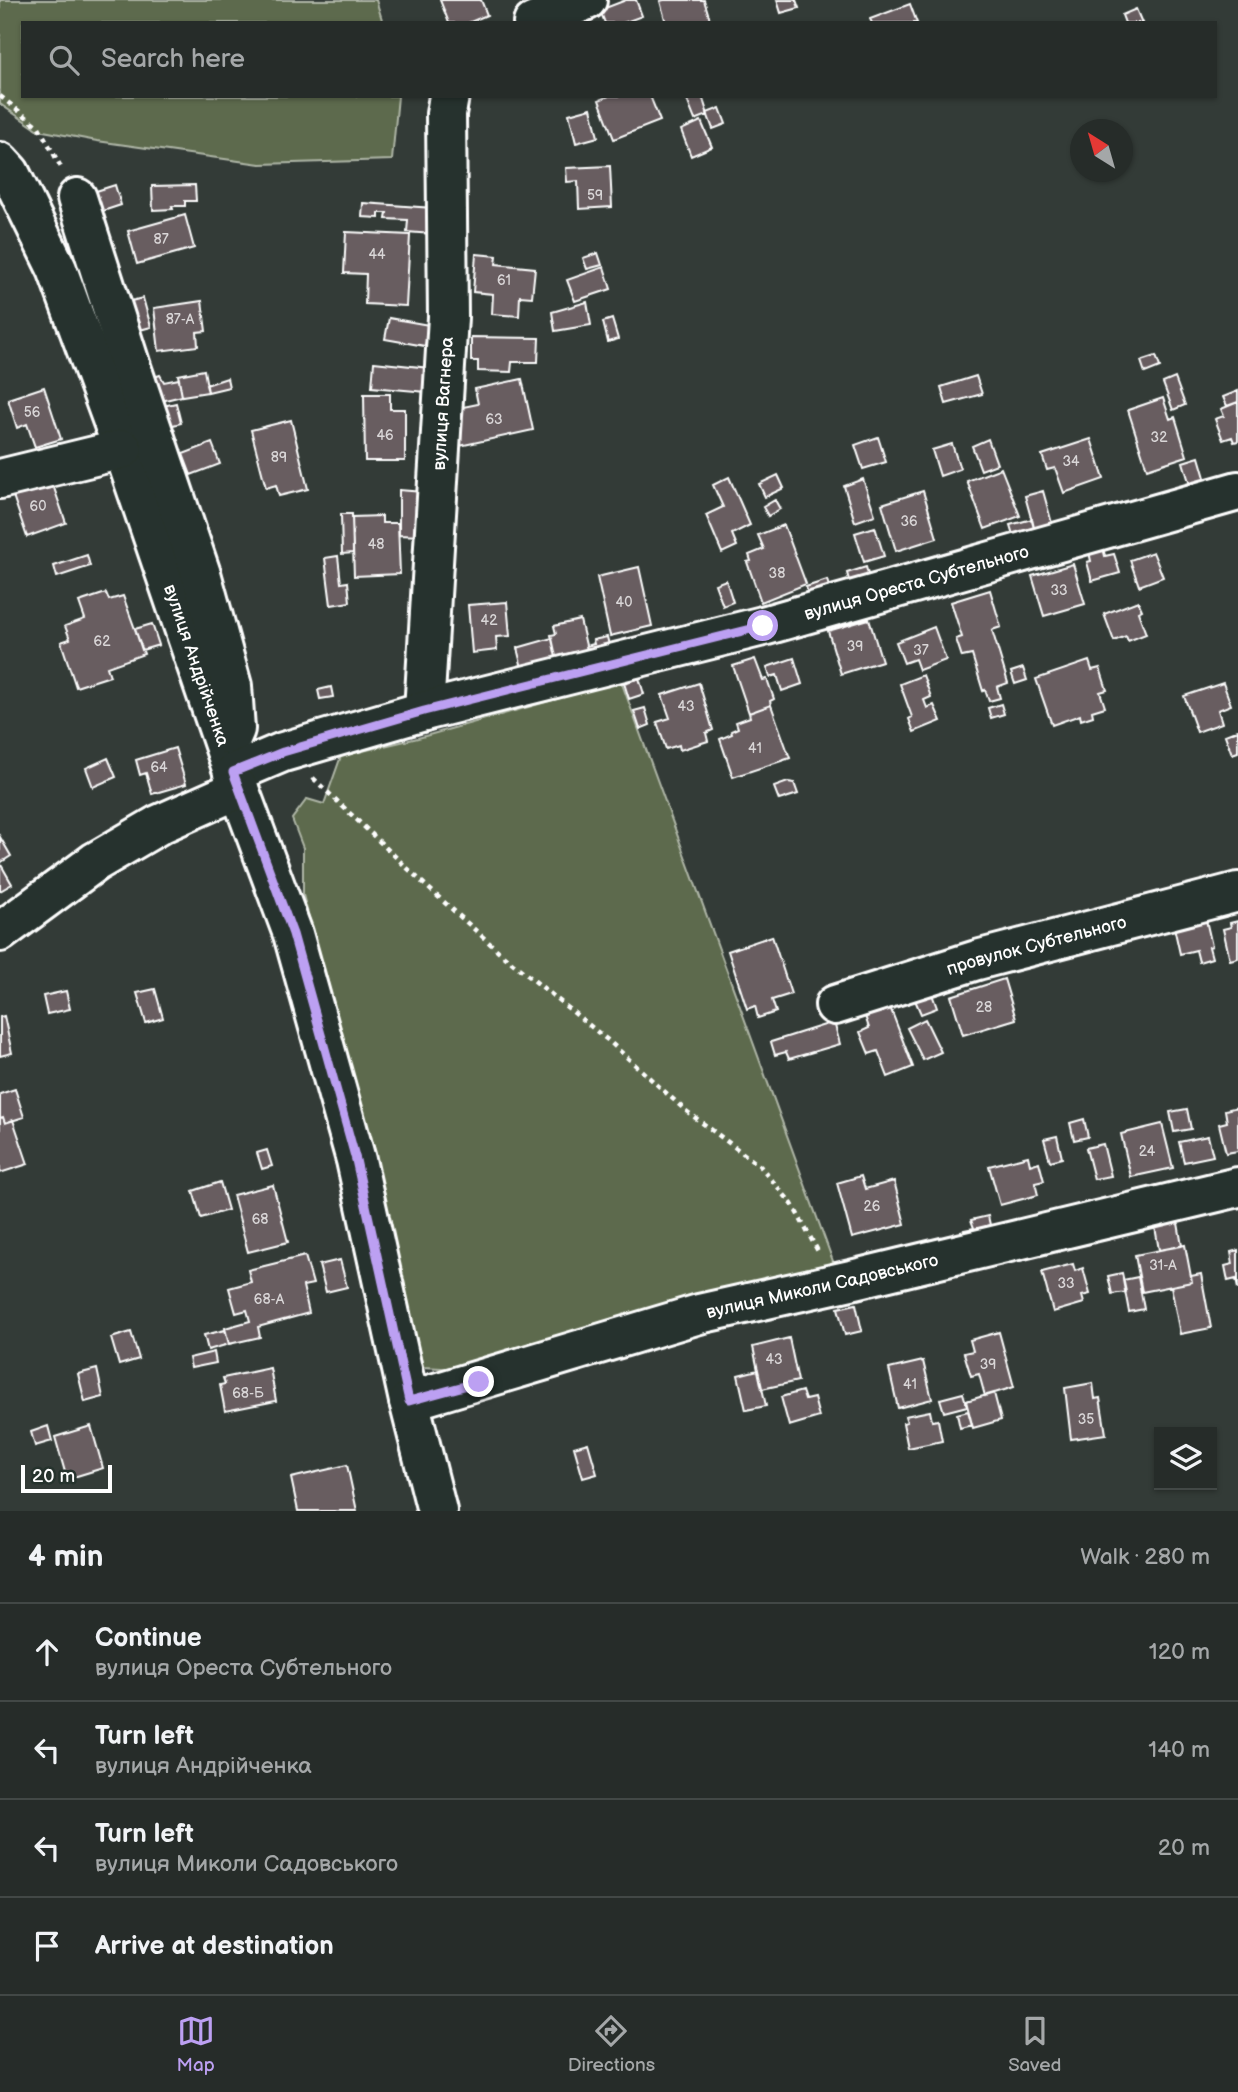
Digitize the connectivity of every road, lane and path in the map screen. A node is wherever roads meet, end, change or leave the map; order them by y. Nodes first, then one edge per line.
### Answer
1 (587, 0) edge
2 (538, 21) edge
3 (0, 96) edge
4 (449, 98) edge
5 (0, 162) edge
6 (77, 198) joint
7 (123, 449) junction
8 (0, 479) edge
9 (1238, 491) edge
10 (424, 711) junction
11 (283, 752) junction
12 (233, 771) junction
13 (1238, 892) edge
14 (0, 932) edge
15 (835, 1005) dead end
16 (1238, 1187) edge
17 (832, 1283) junction
18 (409, 1401) junction
19 (437, 1511) edge

1 - 2 street
3 - 6 path
4 - 10 street, вулиця Вагнера
5 - 7 street, вулиця Андрійченка
6 - 12 street
7 - 8 street
7 - 12 street, вулиця Андрійченка
9 - 10 street, вулиця Ореста Субтельного
10 - 11 street, вулиця Ореста Субтельного
11 - 12 street, вулиця Ореста Субтельного
11 - 17 path
12 - 14 street, вулиця Ореста Субтельного
12 - 18 street, вулиця Андрійченка
13 - 15 street, провулок Субтельного
16 - 17 street, вулиця Миколи Садовського
17 - 18 street, вулиця Миколи Садовського
18 - 19 street, вулиця Андрійченка

